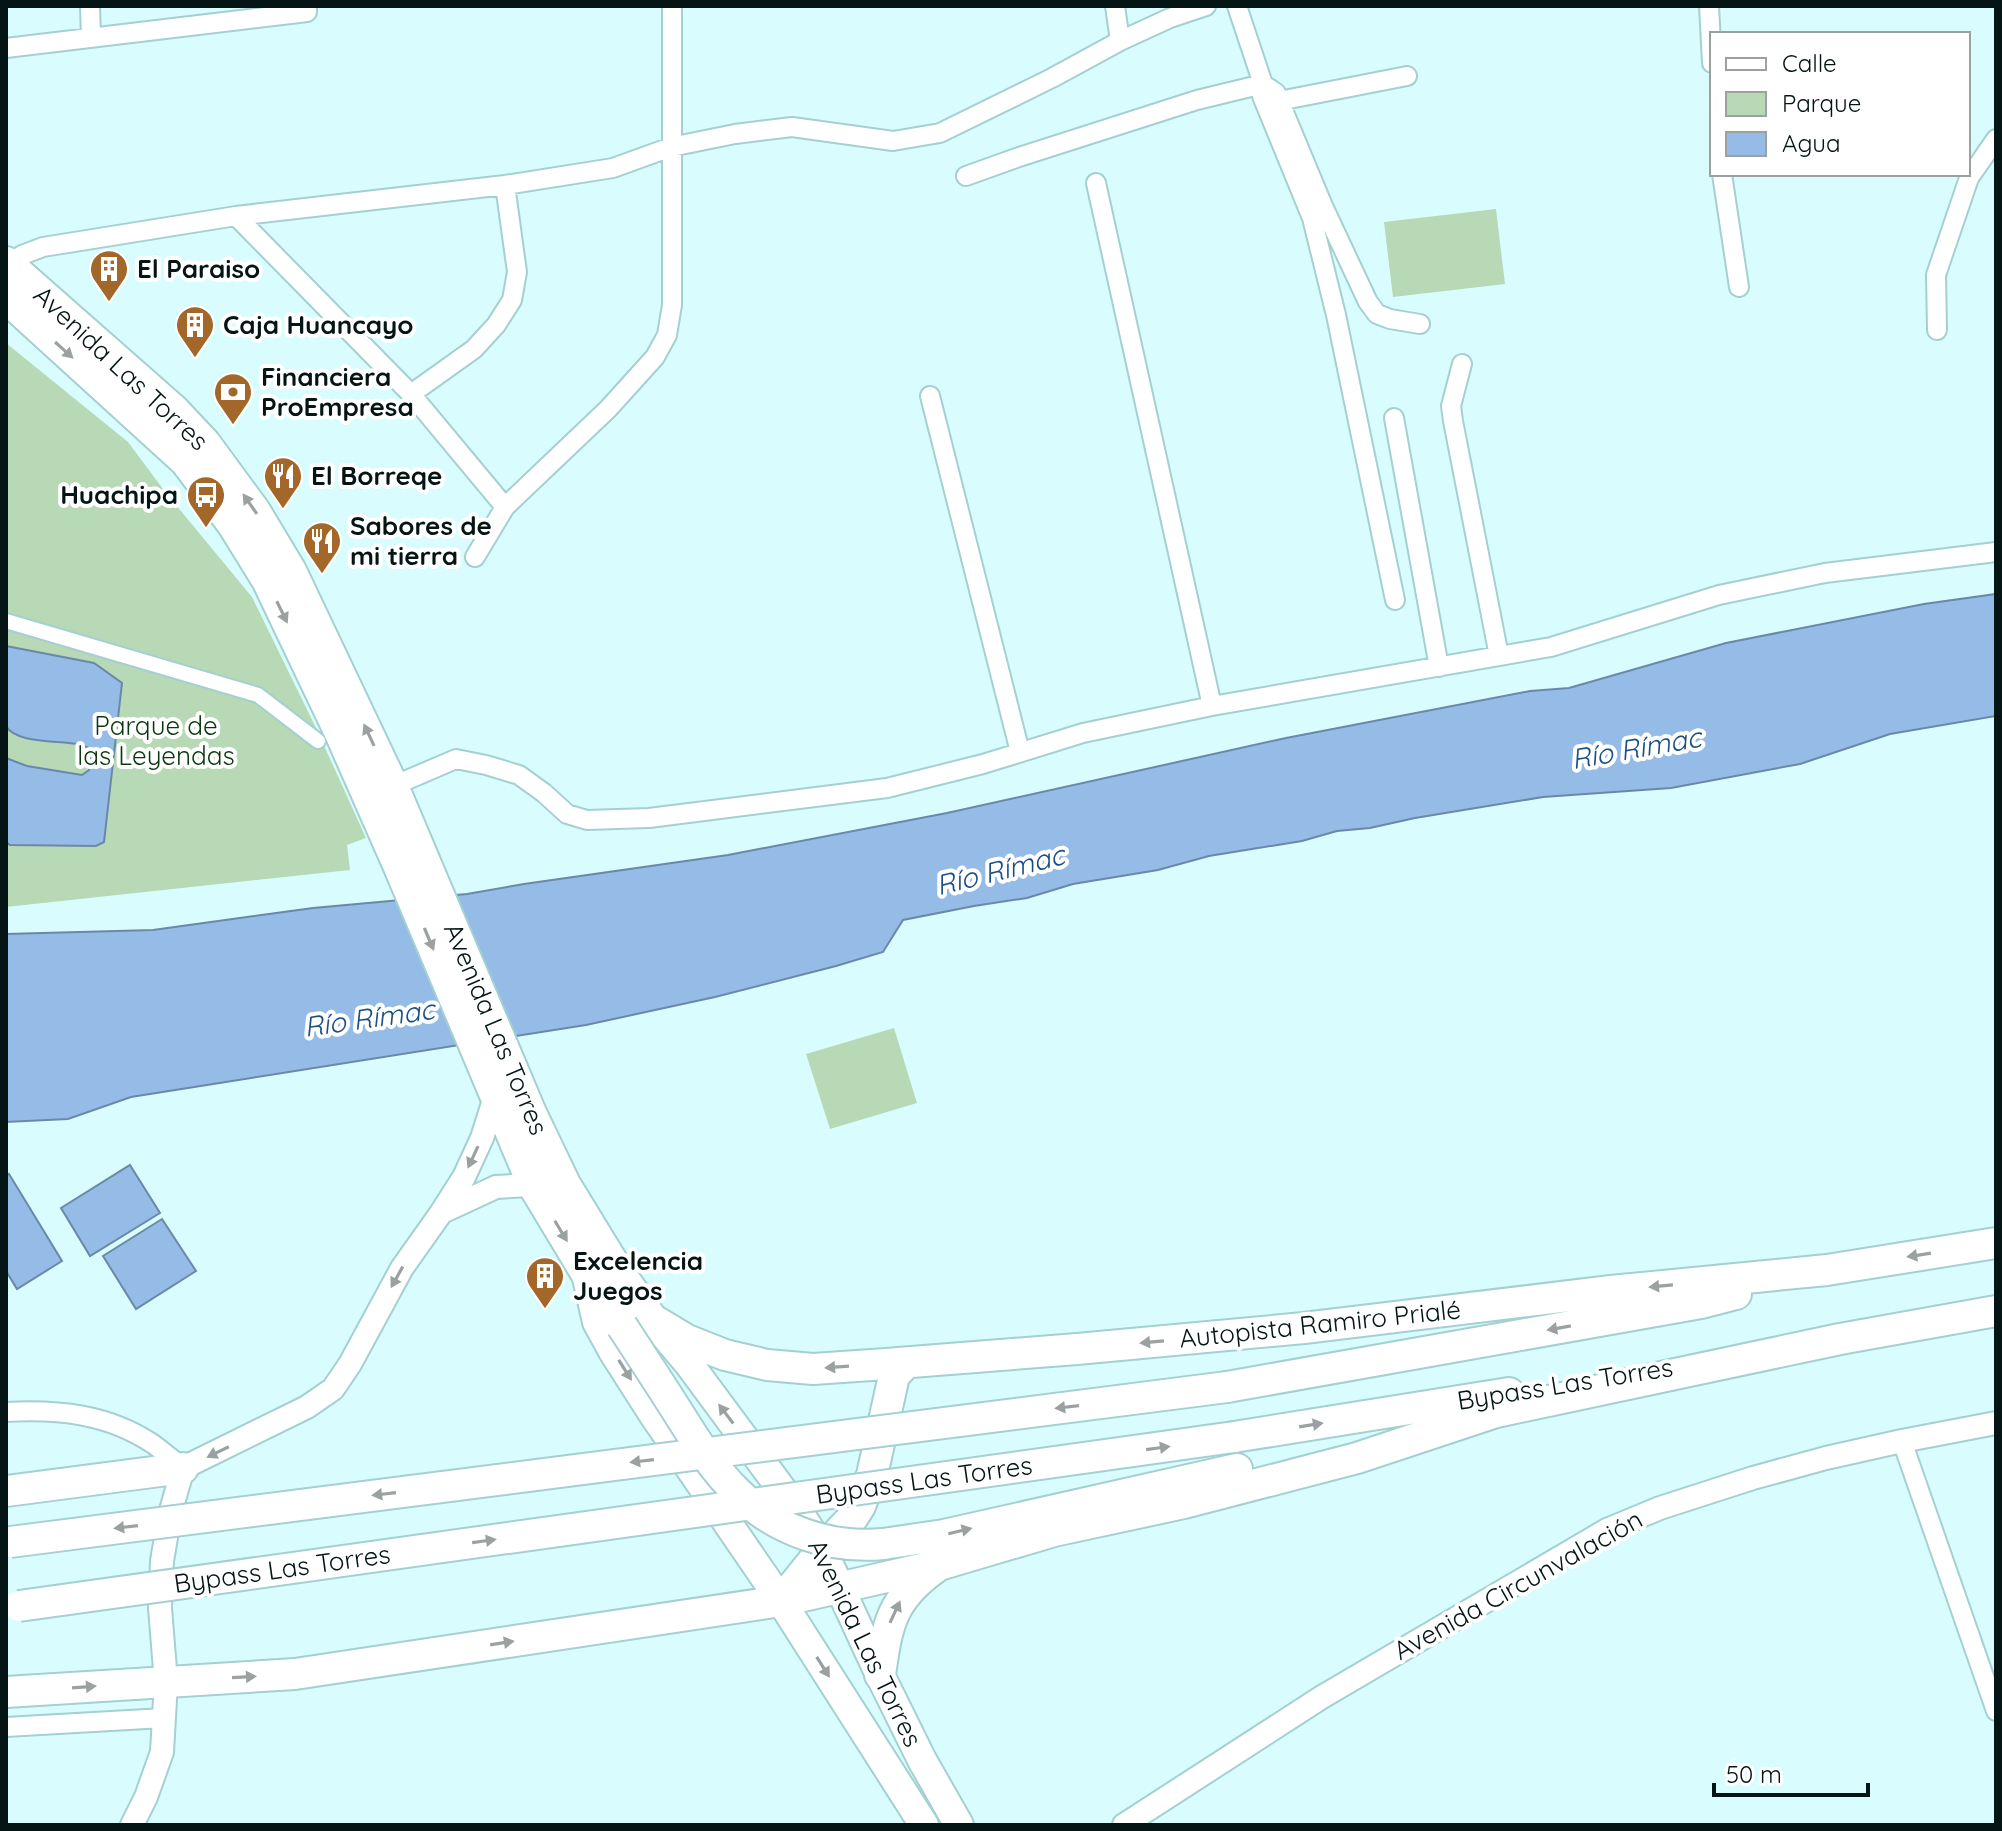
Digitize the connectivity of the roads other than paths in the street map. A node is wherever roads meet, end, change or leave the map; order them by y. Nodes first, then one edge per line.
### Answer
1 (90, 6) edge
2 (307, 6) edge
3 (672, 6) edge
4 (1115, 6) edge
5 (1206, 6) edge
6 (1237, 6) edge
7 (1709, 6) edge
8 (1710, 32) edge
9 (91, 38) junction
10 (1120, 41) junction
11 (6, 48) edge
12 (1407, 76) dead end
13 (1263, 84) junction
14 (1279, 101) junction
15 (1996, 139) edge
16 (671, 147) junction
17 (966, 176) dead end
18 (1722, 176) edge
19 (1096, 183) dead end
20 (505, 185) junction
21 (236, 216) junction
22 (7, 263) edge
23 (1739, 287) dead end
24 (6, 298) edge
25 (1420, 324) dead end
26 (1937, 330) dead end
27 (1462, 364) dead end
28 (411, 394) junction
29 (930, 396) dead end
30 (1394, 418) dead end
31 (505, 507) junction
32 (1996, 552) edge
33 (475, 557) dead end
34 (1395, 600) dead end
35 (6, 621) edge
36 (1499, 656) junction
37 (1439, 667) junction
38 (1212, 706) junction
39 (318, 741) dead end
40 (1020, 752) junction
41 (393, 786) junction
42 (410, 862) junction
43 (501, 1086) junction
44 (565, 1184) junction
45 (533, 1185) junction
46 (441, 1213) junction
47 (1996, 1243) edge
48 (1827, 1270) junction
49 (586, 1273) junction
50 (1996, 1311) edge
51 (652, 1319) junction
52 (1840, 1339) junction
53 (911, 1362) junction
54 (1505, 1409) junction
55 (6, 1412) edge
56 (1996, 1423) edge
57 (1902, 1441) junction
58 (183, 1468) junction
59 (6, 1491) edge
60 (8, 1542) edge
61 (822, 1550) junction
62 (939, 1565) junction
63 (840, 1588) junction
64 (781, 1601) junction
65 (12, 1607) edge
66 (880, 1675) junction
67 (166, 1682) junction
68 (6, 1692) edge
69 (1996, 1711) edge
70 (164, 1718) junction
71 (6, 1727) edge
72 (132, 1825) edge
73 (924, 1825) edge
74 (959, 1825) edge
75 (1124, 1825) edge

1 - 9 street
2 - 9 street
3 - 16 street
4 - 10 street
5 - 10 street
6 - 13 street
7 - 8 street
9 - 11 street
10 - 16 street
12 - 14 street
13 - 14 street
13 - 17 street
13 - 34 street
14 - 25 street
15 - 26 street
16 - 20 street
16 - 31 street
18 - 23 street
19 - 38 street
20 - 21 street
20 - 28 street
21 - 22 street
21 - 28 street
41 -> 22 highway, Avenida Las Torres
24 -> 42 highway, Avenida Las Torres
27 - 36 street
28 - 31 street
29 - 40 street
30 - 37 street
31 - 33 street
32 - 36 street
35 - 39 street
36 - 37 street
37 - 38 street
38 - 40 street
40 - 41 street
41 - 42 highway, Avenida Las Torres
42 - 43 highway, Avenida Las Torres
43 - 44 highway, Avenida Las Torres
43 - 45 highway, Avenida Las Torres
43 -> 46 street
44 - 45 street
44 - 51 highway, Avenida Las Torres
45 - 46 street
45 -> 49 highway, Avenida Las Torres
46 -> 58 street
47 -> 48 highway, Autopista Ramiro Prialé
48 -> 53 highway, Autopista Ramiro Prialé
48 -> 60 highway, Bypass Las Torres, bridge
49 -> 54 highway, bridge
49 -> 64 main road, Avenida Las Torres
50 - 52 highway
53 -> 51 highway, Autopista Ramiro Prialé
61 -> 51 main road, Avenida Las Torres
52 - 54 highway
65 -> 52 highway, Bypass Las Torres, bridge
53 - 61 highway
54 - 62 highway
55 - 58 street
56 - 57 street, Avenida Circunvalación
57 - 69 street
57 - 75 street, Avenida Circunvalación
58 - 59 highway
58 - 67 street
61 - 63 main road, Avenida Las Torres
61 - 64 highway
62 - 63 highway
66 -> 62 highway
63 - 64 highway
63 - 66 main road, Avenida Las Torres
67 -> 64 highway
64 -> 73 main road, Avenida Las Torres
66 - 74 main road, Avenida Las Torres
68 -> 67 highway
67 - 70 street
70 - 71 street
70 - 72 street

